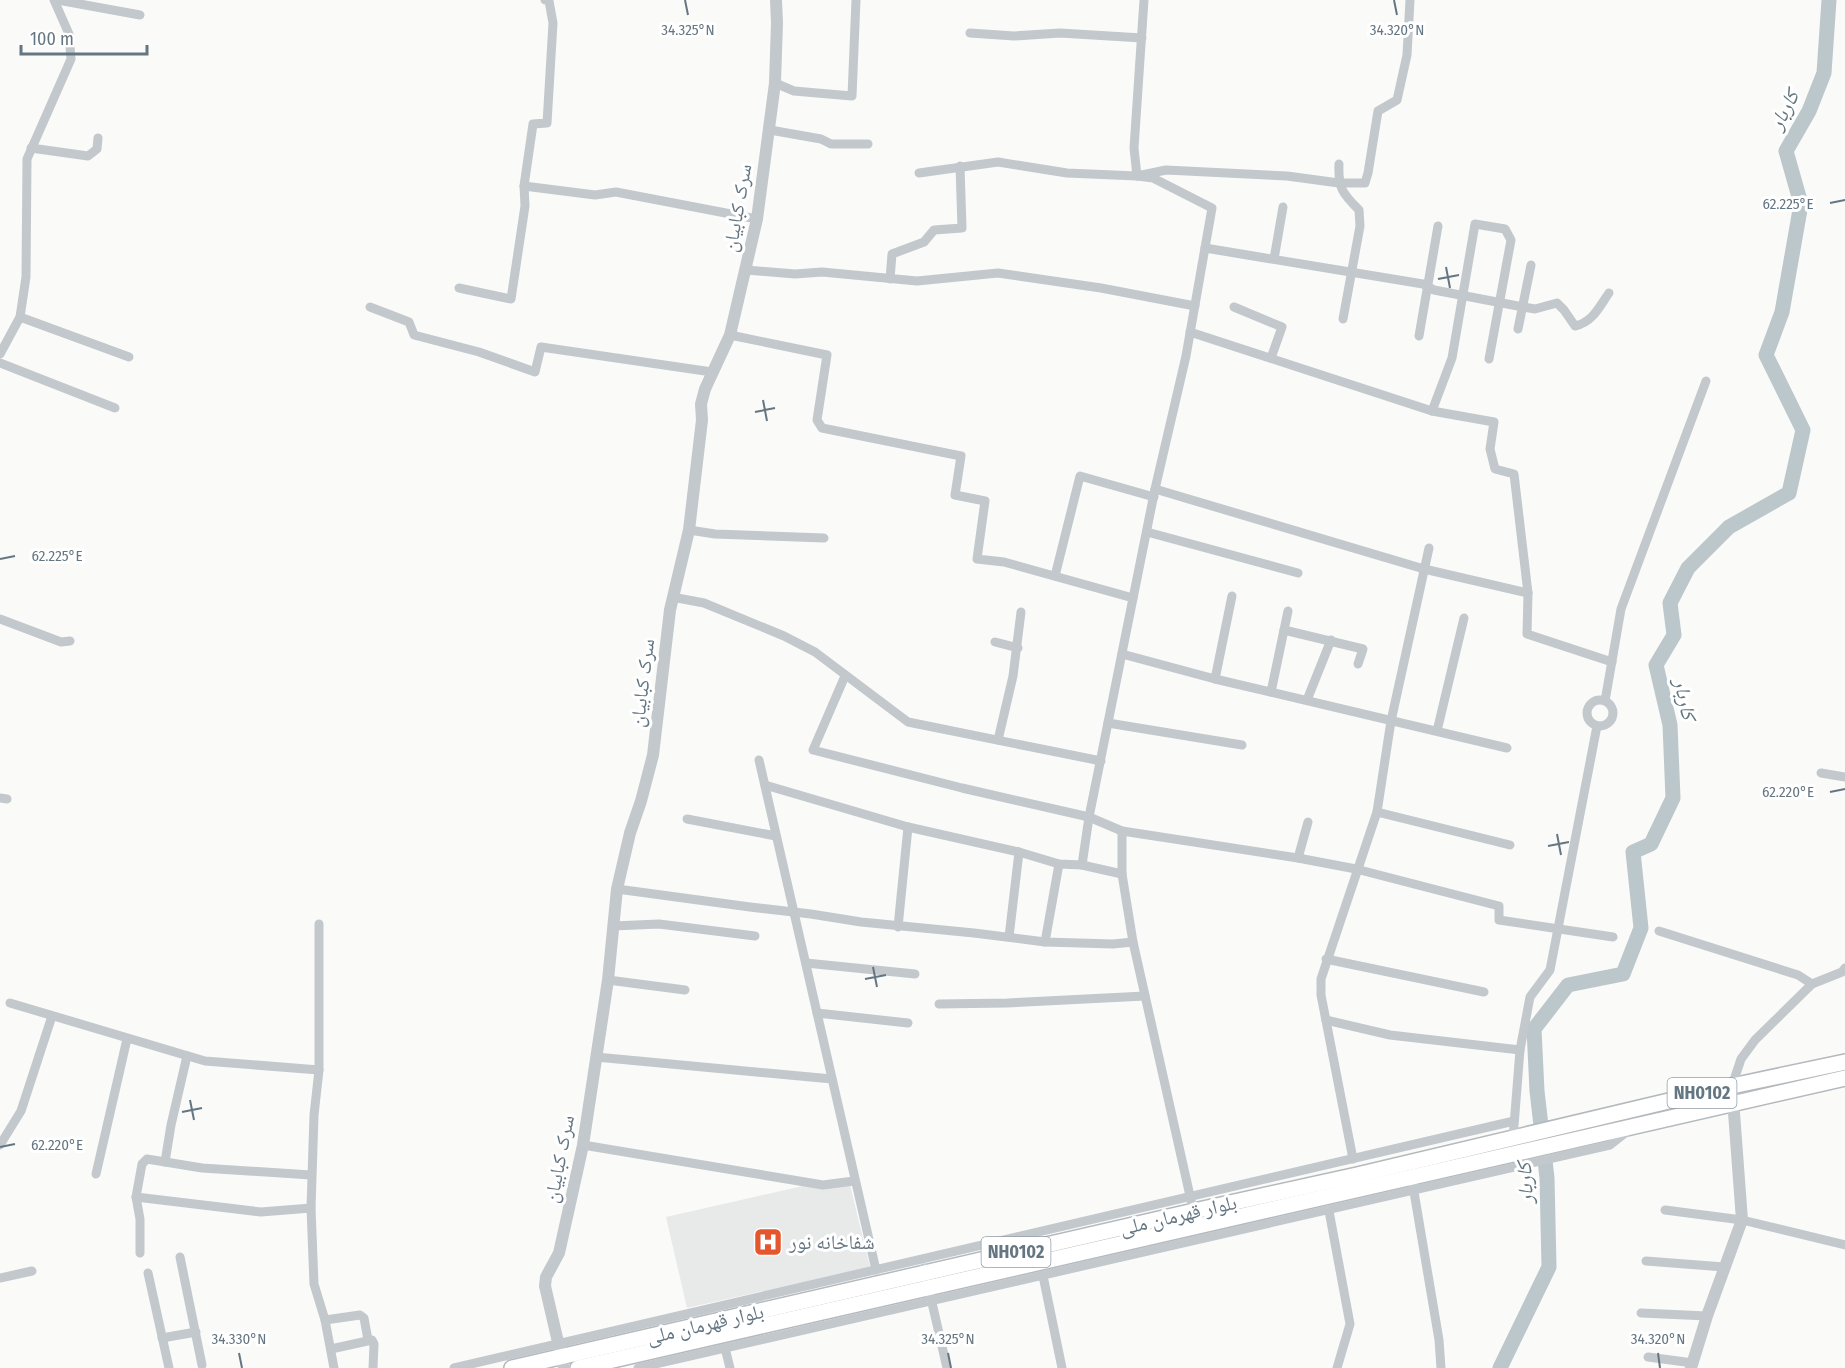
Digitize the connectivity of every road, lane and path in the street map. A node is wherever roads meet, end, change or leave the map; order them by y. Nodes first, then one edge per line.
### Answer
1 (56, 0) edge
2 (545, 0) edge
3 (776, 0) edge
4 (856, 0) edge
5 (1144, 0) edge
6 (1410, 0) edge
7 (140, 15) dead end
8 (970, 33) dead end
9 (1142, 38) junction
10 (775, 83) junction
11 (770, 130) junction
12 (98, 138) dead end
13 (868, 144) dead end
14 (31, 148) junction
15 (1339, 164) dead end
16 (960, 166) junction
17 (919, 173) dead end
18 (1137, 176) junction
19 (1338, 183) junction
20 (524, 186) junction
21 (1283, 207) dead end
22 (757, 219) junction
23 (1438, 226) dead end
24 (1205, 248) junction
25 (1274, 259) junction
26 (1531, 266) dead end
27 (746, 270) junction
28 (1352, 272) junction
29 (890, 279) junction
30 (1428, 287) junction
31 (459, 288) dead end
32 (1609, 293) dead end
33 (1463, 296) junction
34 (1500, 302) junction
35 (1195, 306) junction
36 (370, 307) dead end
37 (1234, 307) dead end
38 (1522, 307) junction
39 (20, 317) junction
40 (1343, 319) dead end
41 (1518, 329) dead end
42 (1190, 332) junction
43 (730, 335) junction
44 (1419, 336) dead end
45 (0, 354) edge
46 (129, 357) dead end
47 (1271, 358) junction
48 (1489, 359) dead end
49 (0, 363) edge
50 (712, 372) junction
51 (1706, 381) dead end
52 (115, 408) dead end
53 (1432, 411) junction
54 (1154, 493) junction
55 (689, 530) junction
56 (1146, 532) junction
57 (824, 538) dead end
58 (1429, 548) dead end
59 (1424, 569) junction
60 (1298, 573) dead end
61 (1055, 576) junction
62 (1527, 593) junction
63 (1232, 596) dead end
64 (672, 597) junction
65 (1132, 598) junction
66 (1288, 611) dead end
67 (1021, 612) dead end
68 (1464, 618) dead end
69 (0, 619) edge
70 (1284, 630) junction
71 (1330, 640) junction
72 (70, 641) dead end
73 (995, 642) dead end
74 (1018, 648) junction
75 (1122, 654) junction
76 (1612, 662) junction
77 (1358, 664) dead end
78 (845, 676) junction
79 (1215, 679) junction
80 (1271, 692) junction
81 (1307, 700) junction
82 (1605, 701) junction
83 (1391, 721) junction
84 (1108, 723) junction
85 (1597, 726) junction
86 (1437, 731) junction
87 (998, 740) junction
88 (1242, 746) dead end
89 (1507, 748) dead end
90 (759, 760) dead end
91 (1101, 761) junction
92 (1821, 773) dead end
93 (1845, 777) edge
94 (765, 785) junction
95 (1377, 812) junction
96 (1089, 817) junction
97 (687, 819) dead end
98 (1308, 822) dead end
99 (908, 827) junction
100 (1122, 831) junction
101 (776, 836) junction
102 (1510, 845) dead end
103 (1019, 852) junction
104 (1298, 858) junction
105 (1059, 864) junction
106 (1082, 865) junction
107 (1356, 869) junction
108 (1122, 874) junction
109 (617, 889) junction
110 (794, 912) junction
111 (320, 924) dead end
112 (613, 926) junction
113 (898, 927) junction
114 (1558, 928) junction
115 (1659, 931) dead end
116 (754, 936) dead end
117 (1009, 937) junction
118 (1613, 937) dead end
119 (1045, 942) junction
120 (1133, 942) junction
121 (1326, 959) junction
122 (806, 963) junction
123 (1845, 968) edge
124 (915, 974) dead end
125 (608, 980) junction
126 (1812, 984) junction
127 (685, 990) dead end
128 (1484, 992) dead end
129 (1145, 996) junction
130 (9, 1003) dead end
131 (939, 1004) dead end
132 (818, 1013) junction
133 (52, 1016) junction
134 (1326, 1020) junction
135 (908, 1023) dead end
136 (127, 1039) junction
137 (1520, 1050) junction
138 (187, 1056) junction
139 (596, 1057) junction
140 (1845, 1062) edge
141 (320, 1070) junction
142 (1845, 1078) edge
143 (832, 1079) junction
144 (1732, 1086) junction
145 (1733, 1103) junction
146 (1514, 1121) junction
147 (1518, 1142) junction
148 (0, 1145) edge
149 (583, 1145) junction
150 (1563, 1149) junction
151 (1353, 1159) junction
152 (165, 1162) junction
153 (96, 1174) dead end
154 (311, 1174) junction
155 (854, 1181) junction
156 (1413, 1184) junction
157 (136, 1197) junction
158 (1192, 1204) junction
159 (311, 1208) junction
160 (1665, 1210) dead end
161 (1329, 1211) junction
162 (1742, 1220) junction
163 (1197, 1227) junction
164 (1845, 1245) edge
165 (140, 1253) dead end
166 (180, 1257) dead end
167 (1646, 1261) dead end
168 (1724, 1267) junction
169 (876, 1270) junction
170 (32, 1271) dead end
171 (148, 1273) dead end
172 (1043, 1276) junction
173 (0, 1278) edge
174 (927, 1280) junction
175 (1641, 1313) dead end
176 (1707, 1316) junction
177 (325, 1320) junction
178 (196, 1332) junction
179 (162, 1338) junction
180 (368, 1340) junction
181 (725, 1348) junction
182 (331, 1349) junction
183 (562, 1356) edge
184 (1648, 1356) dead end
185 (202, 1365) dead end
186 (1692, 1365) edge
187 (169, 1368) edge
188 (334, 1368) edge
189 (373, 1368) edge
190 (454, 1368) edge
191 (512, 1368) edge
192 (579, 1368) edge
193 (638, 1368) edge
194 (730, 1368) edge
195 (947, 1368) edge
196 (1062, 1368) edge
197 (1336, 1368) edge
198 (1441, 1368) edge

1 - 7 street
1 - 14 street
2 - 20 street
3 - 10 street, سرک کبابیان
4 - 10 street
5 - 9 street
6 - 19 street
8 - 9 street
9 - 18 street
10 - 11 street, سرک کبابیان
11 - 13 street
11 - 22 street, سرک کبابیان
12 - 14 street
14 - 39 street
15 - 19 street
16 - 17 street
16 - 18 street
16 - 29 street
18 - 19 street
18 - 24 street
19 - 28 street
20 - 22 street
20 - 31 street
21 - 25 street
22 - 27 street, سرک کبابیان
23 - 30 street
24 - 25 street
24 - 35 street
25 - 28 street
26 - 38 street
27 - 29 street
27 - 43 street, سرک کبابیان
28 - 30 street
28 - 40 street
29 - 35 street
30 - 33 street
30 - 44 street
32 - 38 street
33 - 34 street
33 - 34 street
33 - 53 street
34 - 38 street
34 - 48 street
35 - 42 street
36 - 50 street
37 - 47 street
38 - 41 street
39 - 45 street
39 - 46 street
42 - 47 street
42 - 54 street
43 - 50 street, سرک کبابیان
43 - 61 street
47 - 53 street
49 - 52 street
50 - 55 street, سرک کبابیان
51 - 76 street
53 - 62 street
54 - 56 street
54 - 59 street
54 - 61 street
55 - 57 street
55 - 64 street, سرک کبابیان
56 - 60 street
56 - 65 street
58 - 59 street
59 - 62 street
59 - 83 street
61 - 65 street
62 - 76 street
63 - 79 street
64 - 78 street
64 - 109 street, سرک کبابیان
65 - 75 street
66 - 70 street
67 - 74 street
68 - 86 street
69 - 72 street
70 - 71 street
70 - 80 street
71 - 77 street
71 - 81 street
73 - 74 street
74 - 87 street
75 - 79 street
75 - 84 street
76 - 82 street
78 - 87 street
78 - 96 street
79 - 80 street
80 - 81 street
81 - 83 street
82 - 85 street
82 - 85 street
83 - 86 street
83 - 95 street
84 - 88 street
84 - 91 street
85 - 114 street
86 - 89 street
87 - 91 street
90 - 94 street
91 - 96 street
92 - 93 street
94 - 99 street
94 - 101 street
95 - 102 street
95 - 107 street
96 - 100 street
96 - 106 street
97 - 101 street
98 - 104 street
99 - 103 street
99 - 113 street
100 - 104 street
100 - 108 street
101 - 110 street
103 - 105 street
103 - 117 street
104 - 107 street
105 - 106 street
105 - 119 street
106 - 108 street
107 - 114 street
107 - 121 street
108 - 120 street
109 - 110 street
109 - 112 street, سرک کبابیان
110 - 113 street
110 - 122 street
111 - 141 street
112 - 116 street
112 - 125 street, سرک کبابیان
113 - 117 street
114 - 118 street
114 - 137 street
115 - 126 street
117 - 119 street
119 - 120 street
120 - 129 street
121 - 128 street
121 - 134 street
122 - 124 street
122 - 132 street
123 - 126 street
125 - 127 street
125 - 139 street, سرک کبابیان
126 - 144 street
129 - 131 street
129 - 158 street
130 - 133 street
132 - 135 street
132 - 143 street
133 - 136 street
133 - 148 street
134 - 137 street
134 - 151 street
136 - 138 street
136 - 153 street
137 - 146 street
138 - 141 street
138 - 152 street
139 - 143 street
139 - 149 street, سرک کبابیان
140 - 144 highway, بلوار قهرمان ملی / NH0102
141 - 154 street
142 - 145 highway, بلوار قهرمان ملی / NH0102
143 - 155 street
144 - 145 street
144 - 147 highway, بلوار قهرمان ملی / NH0102
145 - 150 highway, بلوار قهرمان ملی / NH0102
145 - 162 street
146 - 147 street
146 - 151 street
147 - 150 highway, بلوار قهرمان ملی / NH0102
147 - 156 highway, بلوار قهرمان ملی / NH0102
147 - 158 highway, بلوار قهرمان ملی / NH0102
149 - 155 street
149 - 183 street, سرک کبابیان
150 - 156 street
151 - 158 street
152 - 154 street
152 - 157 street
154 - 159 street
155 - 169 street
156 - 161 street
156 - 163 highway, بلوار قهرمان ملی / NH0102
156 - 198 street
157 - 159 street
157 - 165 street
158 - 163 street
158 - 174 highway, بلوار قهرمان ملی / NH0102
159 - 177 street
160 - 162 street
161 - 172 street
161 - 197 street
162 - 164 street
162 - 168 street
163 - 174 highway, بلوار قهرمان ملی / NH0102
166 - 178 street
167 - 168 street
168 - 176 street
169 - 174 street
169 - 183 street
170 - 173 street
171 - 179 street
172 - 174 street
172 - 196 street
174 - 181 street
174 - 183 highway, بلوار قهرمان ملی / NH0102
174 - 192 highway, بلوار قهرمان ملی / NH0102
174 - 195 street
175 - 176 street
176 - 186 street
177 - 180 street
177 - 182 street
178 - 179 street
178 - 185 street
179 - 187 street
180 - 182 street
180 - 189 street
181 - 193 street
181 - 194 street
182 - 188 street
183 - 190 street
183 - 191 highway, بلوار قهرمان ملی / NH0102
184 - 186 street

